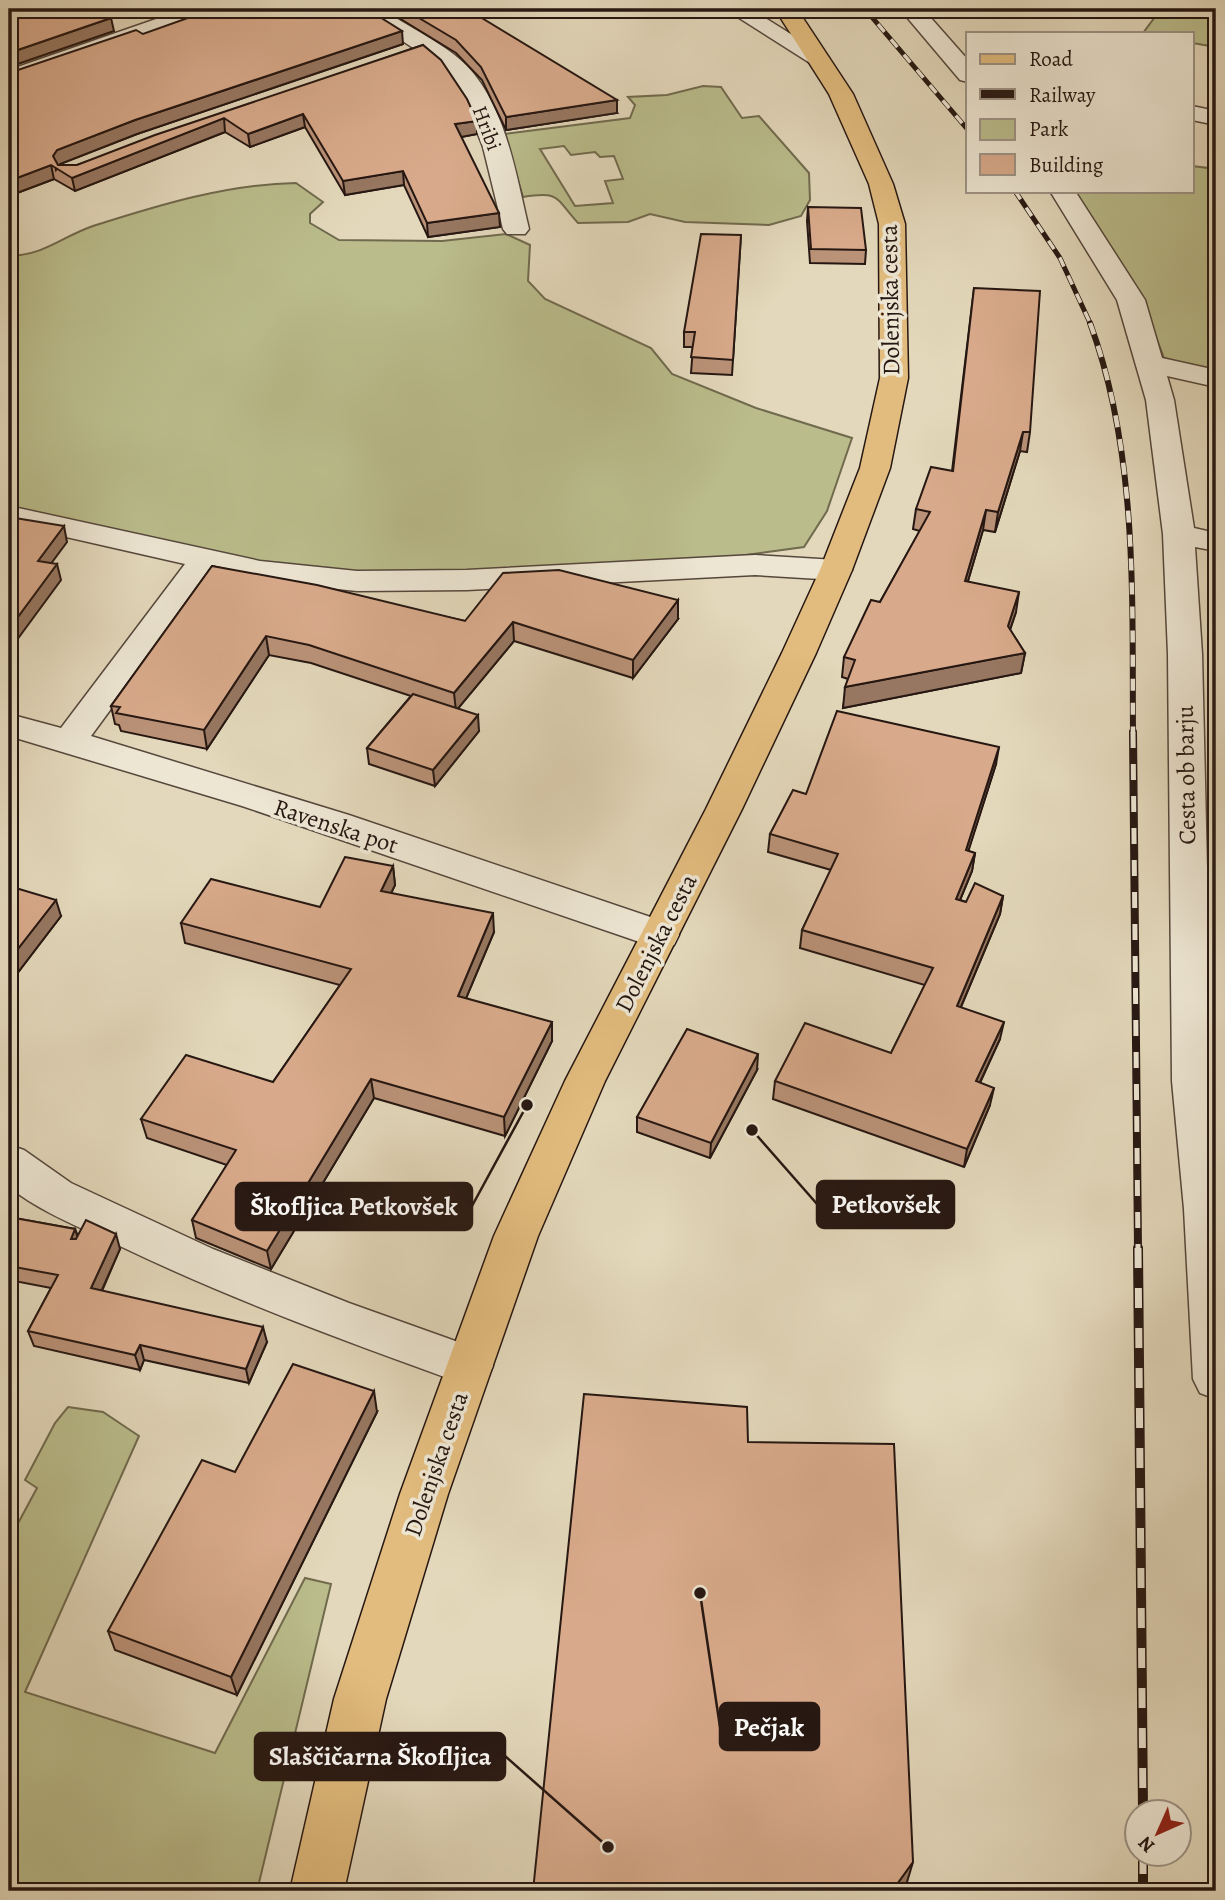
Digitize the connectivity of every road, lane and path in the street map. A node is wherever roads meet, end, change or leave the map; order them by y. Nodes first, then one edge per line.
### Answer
1 (205, 9) edge
2 (365, 9) edge
3 (736, 9) edge
4 (786, 9) edge
5 (911, 9) edge
6 (425, 47) junction
7 (400, 55) edge
8 (818, 58) junction
9 (966, 71) edge
10 (9, 78) edge
11 (1194, 113) edge
12 (1216, 118) edge
13 (1063, 192) edge
14 (516, 229) dead end
15 (1148, 364) junction
16 (1216, 378) edge
17 (9, 515) edge
18 (1179, 534) junction
19 (1216, 542) edge
20 (205, 559) junction
21 (836, 570) junction
22 (1200, 657) edge
23 (9, 725) edge
24 (69, 741) junction
25 (1202, 899) edge
26 (660, 936) junction
27 (1204, 1084) edge
28 (9, 1162) edge
29 (1216, 1355) edge
30 (470, 1366) junction
31 (1216, 1380) edge
32 (317, 1891) edge

1 - 10 street
2 - 6 street, Hribi
3 - 8 street
4 - 8 main road, Dolenjska cesta
5 - 9 street
6 - 7 street
6 - 14 street, Hribi
8 - 21 main road, Dolenjska cesta
11 - 12 street
13 - 15 street, Cesta ob barju
15 - 16 street
15 - 18 street, Cesta ob barju
17 - 20 street
18 - 19 street
18 - 22 street, Cesta ob barju
20 - 21 street
20 - 24 street
21 - 26 main road, Dolenjska cesta
22 - 25 street, Cesta ob barju
23 - 24 street, Ravenska pot
24 - 26 street, Ravenska pot
25 - 27 street, Cesta ob barju
26 - 30 main road, Dolenjska cesta
27 - 29 street, Cesta ob barju
28 - 30 street
29 - 31 street, Cesta ob barju
30 - 32 main road, Dolenjska cesta

